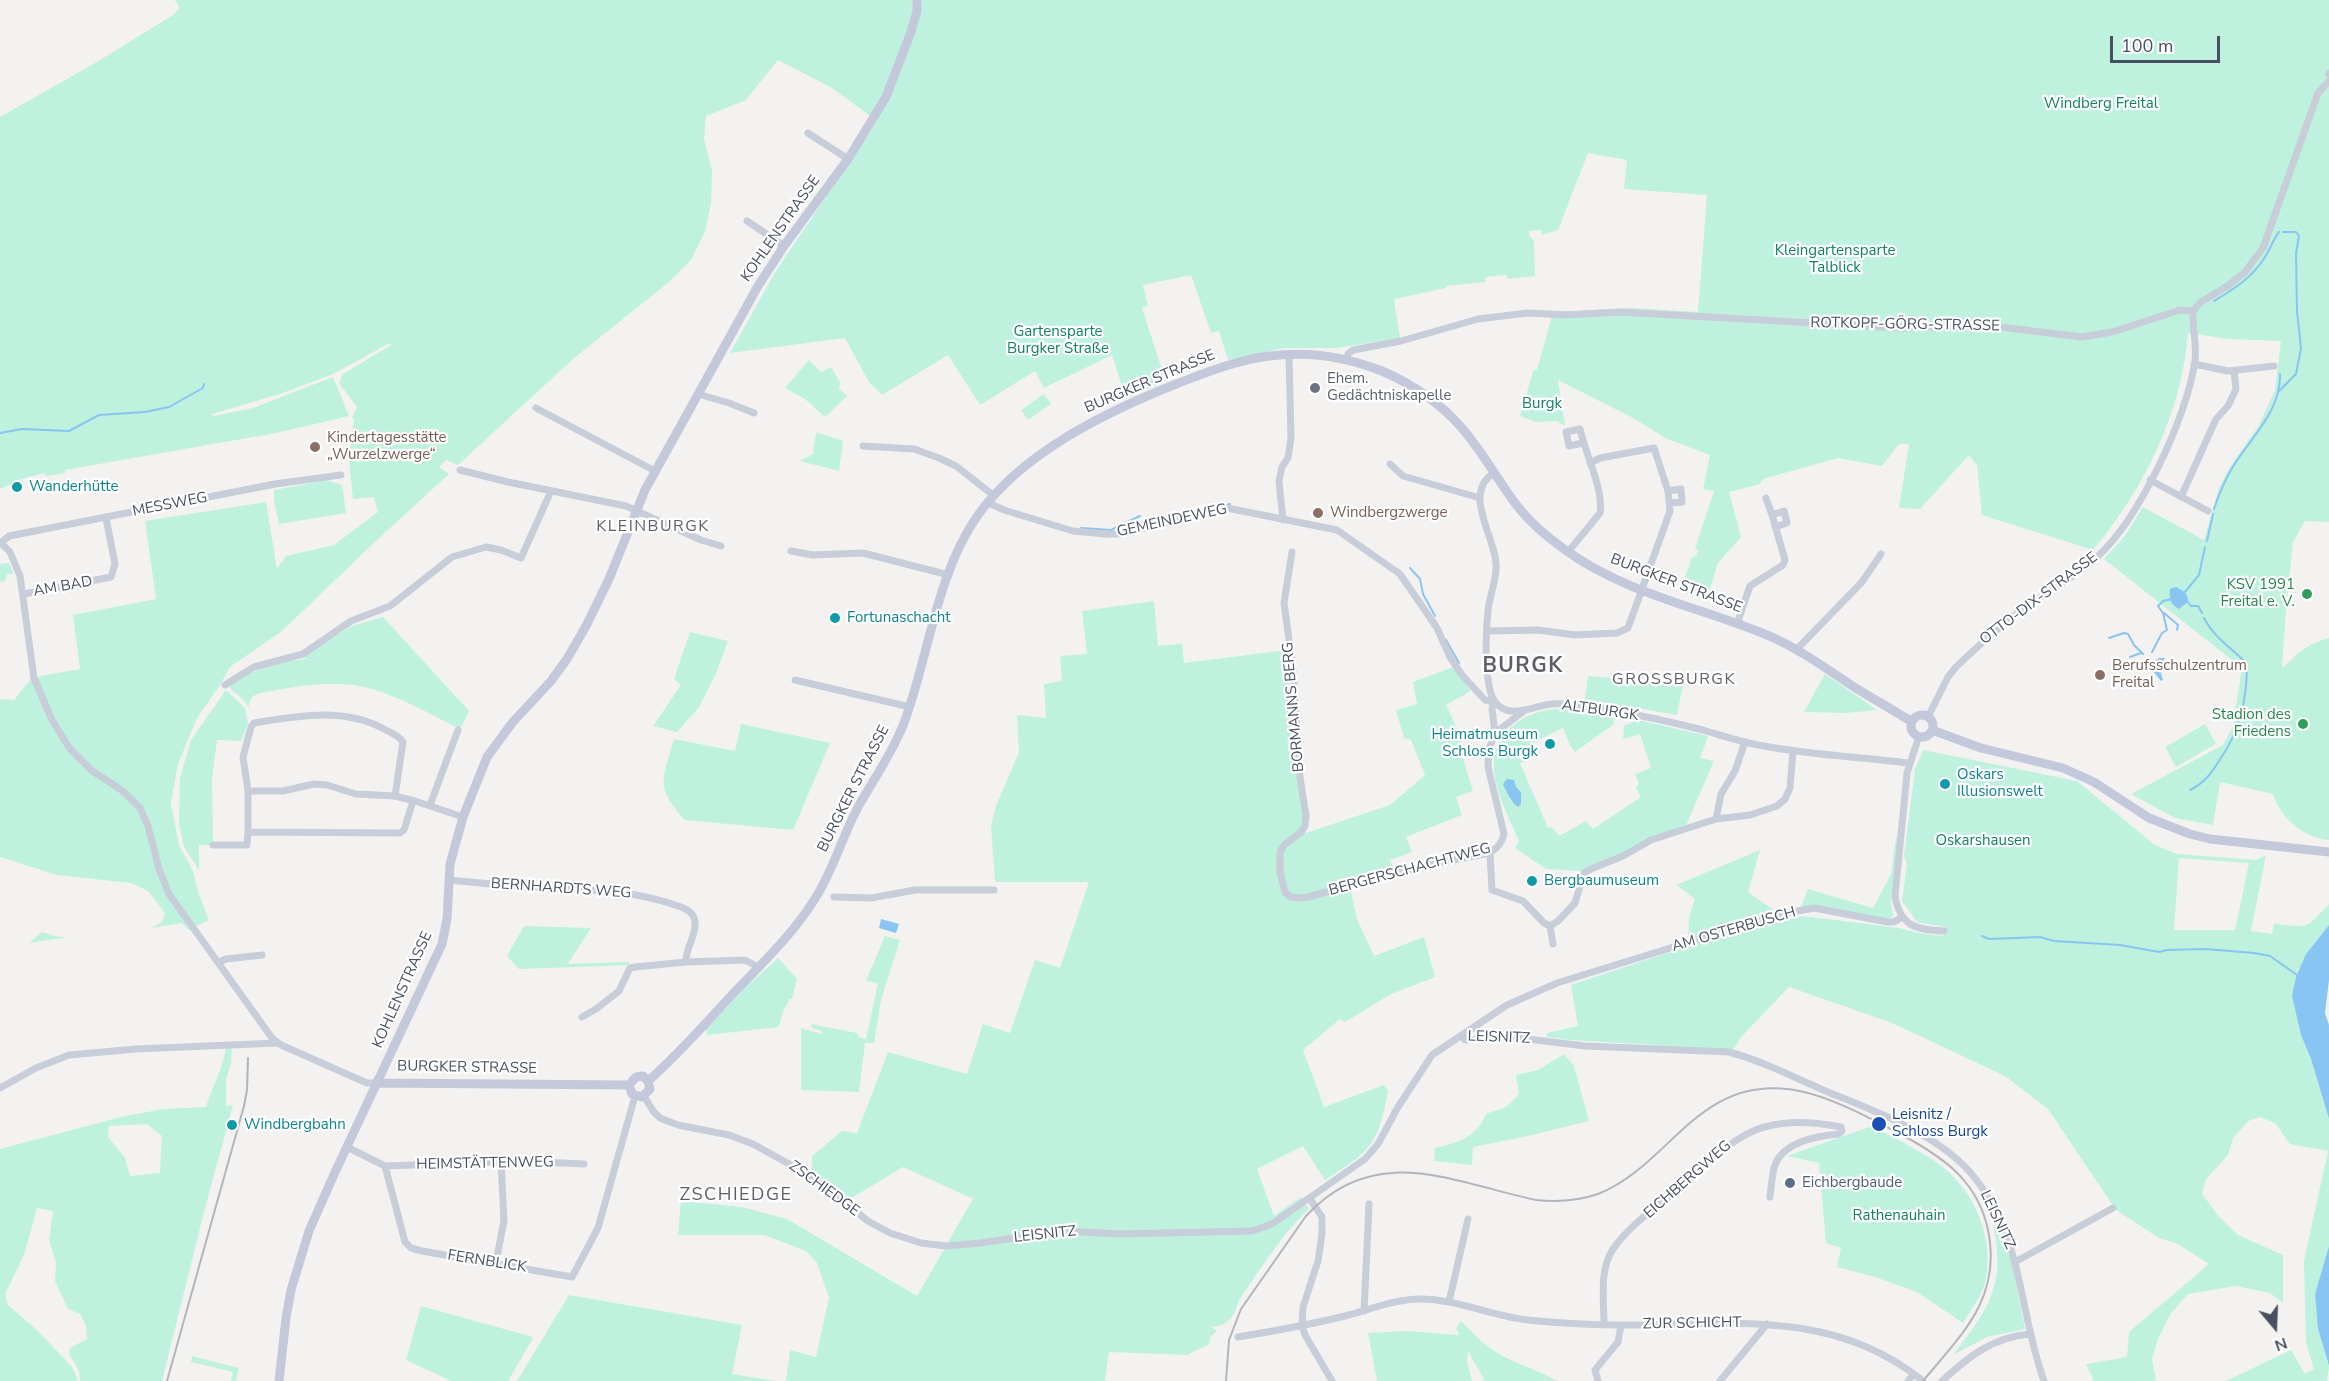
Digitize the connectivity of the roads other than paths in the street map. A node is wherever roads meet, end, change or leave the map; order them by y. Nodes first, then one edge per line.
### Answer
1 (917, 0) edge
2 (2329, 81) edge
3 (808, 133) dead end
4 (848, 159) junction
5 (747, 221) dead end
6 (784, 246) junction
7 (2193, 311) junction
8 (1289, 354) junction
9 (1346, 360) junction
10 (2194, 364) junction
11 (2274, 366) dead end
12 (2234, 370) junction
13 (698, 394) junction
14 (536, 408) dead end
15 (754, 413) dead end
16 (1583, 443) dead end
17 (863, 446) dead end
18 (1590, 463) junction
19 (1390, 464) dead end
20 (460, 470) dead end
21 (655, 471) junction
22 (1494, 473) junction
23 (340, 475) dead end
24 (2150, 480) junction
25 (1668, 490) junction
26 (551, 491) junction
27 (2181, 497) junction
28 (1480, 498) junction
29 (1766, 498) dead end
30 (990, 499) junction
31 (1670, 503) junction
32 (636, 510) junction
33 (2208, 511) dead end
34 (1772, 514) junction
35 (106, 518) junction
36 (1282, 520) junction
37 (1775, 527) junction
38 (1, 542) edge
39 (721, 546) dead end
40 (791, 551) dead end
41 (1292, 552) dead end
42 (1568, 552) junction
43 (1881, 554) dead end
44 (949, 574) junction
45 (1642, 590) junction
46 (24, 594) junction
47 (1737, 624) junction
48 (1488, 631) junction
49 (1797, 649) junction
50 (795, 680) dead end
51 (225, 685) dead end
52 (1494, 702) junction
53 (910, 707) junction
54 (1524, 711) junction
55 (1928, 717) junction
56 (1912, 722) junction
57 (458, 730) dead end
58 (1932, 730) junction
59 (1495, 733) junction
60 (1919, 736) junction
61 (1745, 742) junction
62 (1793, 751) junction
63 (1908, 764) junction
64 (248, 791) junction
65 (395, 796) junction
66 (413, 801) junction
67 (429, 805) junction
68 (462, 817) junction
69 (1716, 819) junction
70 (248, 832) junction
71 (213, 845) dead end
72 (1280, 852) joint
73 (2329, 852) edge
74 (1490, 853) junction
75 (449, 880) junction
76 (994, 890) dead end
77 (834, 897) dead end
78 (1902, 917) junction
79 (1550, 926) junction
80 (1944, 931) dead end
81 (1552, 944) dead end
82 (262, 955) dead end
83 (219, 962) junction
84 (686, 962) junction
85 (758, 967) junction
86 (582, 1017) dead end
87 (1462, 1036) junction
88 (278, 1043) junction
89 (648, 1081) junction
90 (378, 1083) junction
91 (629, 1085) junction
92 (0, 1088) edge
93 (640, 1096) junction
94 (347, 1147) junction
95 (501, 1162) junction
96 (584, 1164) dead end
97 (385, 1166) junction
98 (1770, 1197) dead end
99 (1310, 1199) junction
100 (1369, 1204) dead end
101 (2113, 1208) dead end
102 (1468, 1219) dead end
103 (946, 1246) joint
104 (496, 1262) junction
105 (2015, 1262) junction
106 (1449, 1302) junction
107 (1364, 1311) junction
108 (1604, 1324) junction
109 (1767, 1324) junction
110 (1621, 1325) junction
111 (1302, 1326) junction
112 (2030, 1334) junction
113 (1238, 1337) dead end
114 (1914, 1374) junction
115 (279, 1381) edge
116 (1332, 1381) edge
117 (1598, 1381) edge
118 (1720, 1381) edge
119 (1908, 1381) edge
120 (1923, 1381) edge
121 (1942, 1381) edge
122 (2044, 1381) edge

1 - 4 main road, KOHLENSTRASSE
2 - 7 street, ROTKOPF-GÖRG-STRASSE
3 - 4 street
4 - 6 main road, KOHLENSTRASSE
5 - 6 street
6 - 13 main road, KOHLENSTRASSE
7 - 9 street, ROTKOPF-GÖRG-STRASSE
7 - 10 street, OTTO-DIX-STRASSE
8 - 9 main road, BURGKER STRASSE
8 - 30 main road, BURGKER STRASSE
8 - 36 street
9 - 22 main road, BURGKER STRASSE
10 - 12 street
10 - 24 street, OTTO-DIX-STRASSE
11 - 12 street
12 - 27 street
13 - 15 street
13 - 21 main road, KOHLENSTRASSE
14 - 21 street
16 - 18 street
17 - 30 street, GEMEINDEWEG
18 - 25 street
18 - 42 street
19 - 28 street
20 - 26 street
21 - 32 main road, KOHLENSTRASSE
22 - 28 street
22 - 42 main road, BURGKER STRASSE
23 - 35 street, MESSWEG
24 - 27 street
24 - 55 street, OTTO-DIX-STRASSE
25 - 31 street
25 - 31 street
26 - 32 street
26 - 51 street
27 - 33 street
28 - 48 street
29 - 34 street
30 - 36 street, GEMEINDEWEG
30 - 44 main road, BURGKER STRASSE
31 - 45 street
32 - 39 street
32 - 68 main road, KOHLENSTRASSE
34 - 37 street
34 - 37 street
35 - 38 street, MESSWEG
35 - 46 street, AM BAD
36 - 52 street, GEMEINDEWEG
37 - 47 street
38 - 46 street
40 - 44 street
41 - 72 street, BORMANNS BERG
42 - 45 main road, BURGKER STRASSE
43 - 49 street
44 - 53 main road, BURGKER STRASSE
45 - 47 main road, BURGKER STRASSE
45 - 48 street
46 - 83 street
47 - 49 main road, BURGKER STRASSE
48 - 52 street
49 - 56 main road, BURGKER STRASSE
50 - 53 street
52 - 54 street, ALTBURGK
52 - 59 street, BERGERSCHACHTWEG
53 - 85 main road, BURGKER STRASSE
54 - 59 street
54 - 61 street, ALTBURGK
55 - 56 main road
55 - 58 main road
56 - 60 main road
57 - 67 street
58 - 60 main road
58 - 73 main road
59 - 74 street, BERGERSCHACHTWEG
60 - 63 street
61 - 62 street, ALTBURGK
61 - 69 street
62 - 63 street, ALTBURGK
62 - 69 street
63 - 78 street
64 - 65 street
64 - 65 street
64 - 70 street
65 - 66 street
66 - 67 street
66 - 70 street
67 - 68 street
68 - 75 main road, KOHLENSTRASSE
69 - 79 street
70 - 71 street
72 - 74 street, BERGERSCHACHTWEG
74 - 79 street
75 - 84 street, BERNHARDTS WEG
75 - 90 main road, KOHLENSTRASSE
76 - 77 street
78 - 80 street
78 - 87 street, AM OSTERBUSCH
79 - 81 street
82 - 83 street
83 - 88 street
84 - 85 street
84 - 86 street
85 - 89 main road, BURGKER STRASSE
87 - 99 street, LEISNITZ
87 - 105 street, LEISNITZ
88 - 90 street
88 - 92 street
89 - 91 main road, BURGKER STRASSE
89 - 93 main road, BURGKER STRASSE
90 - 91 main road, BURGKER STRASSE
90 - 94 main road, KOHLENSTRASSE
91 - 93 main road
93 - 103 street, ZSCHIEDGE
93 - 104 street, FERNBLICK
94 - 97 street
94 - 115 main road, KOHLENSTRASSE
95 - 96 street, HEIMSTÄTTENWEG
95 - 97 street, HEIMSTÄTTENWEG
95 - 104 street
97 - 104 street, FERNBLICK
98 - 108 street, EICHBERGWEG
99 - 103 street, LEISNITZ
99 - 111 street
100 - 107 street
101 - 105 street, LEISNITZ
102 - 106 street
105 - 112 street, LEISNITZ
106 - 107 street, ZUR SCHICHT
106 - 108 street, ZUR SCHICHT
107 - 111 street, ZUR SCHICHT
108 - 110 street, ZUR SCHICHT
109 - 110 street, ZUR SCHICHT
109 - 114 street, ZUR SCHICHT
109 - 118 street
110 - 117 street
111 - 113 street, ZUR SCHICHT
111 - 116 street
112 - 121 street
112 - 122 street, LEISNITZ
114 - 119 street
114 - 120 street, ZUR SCHICHT

